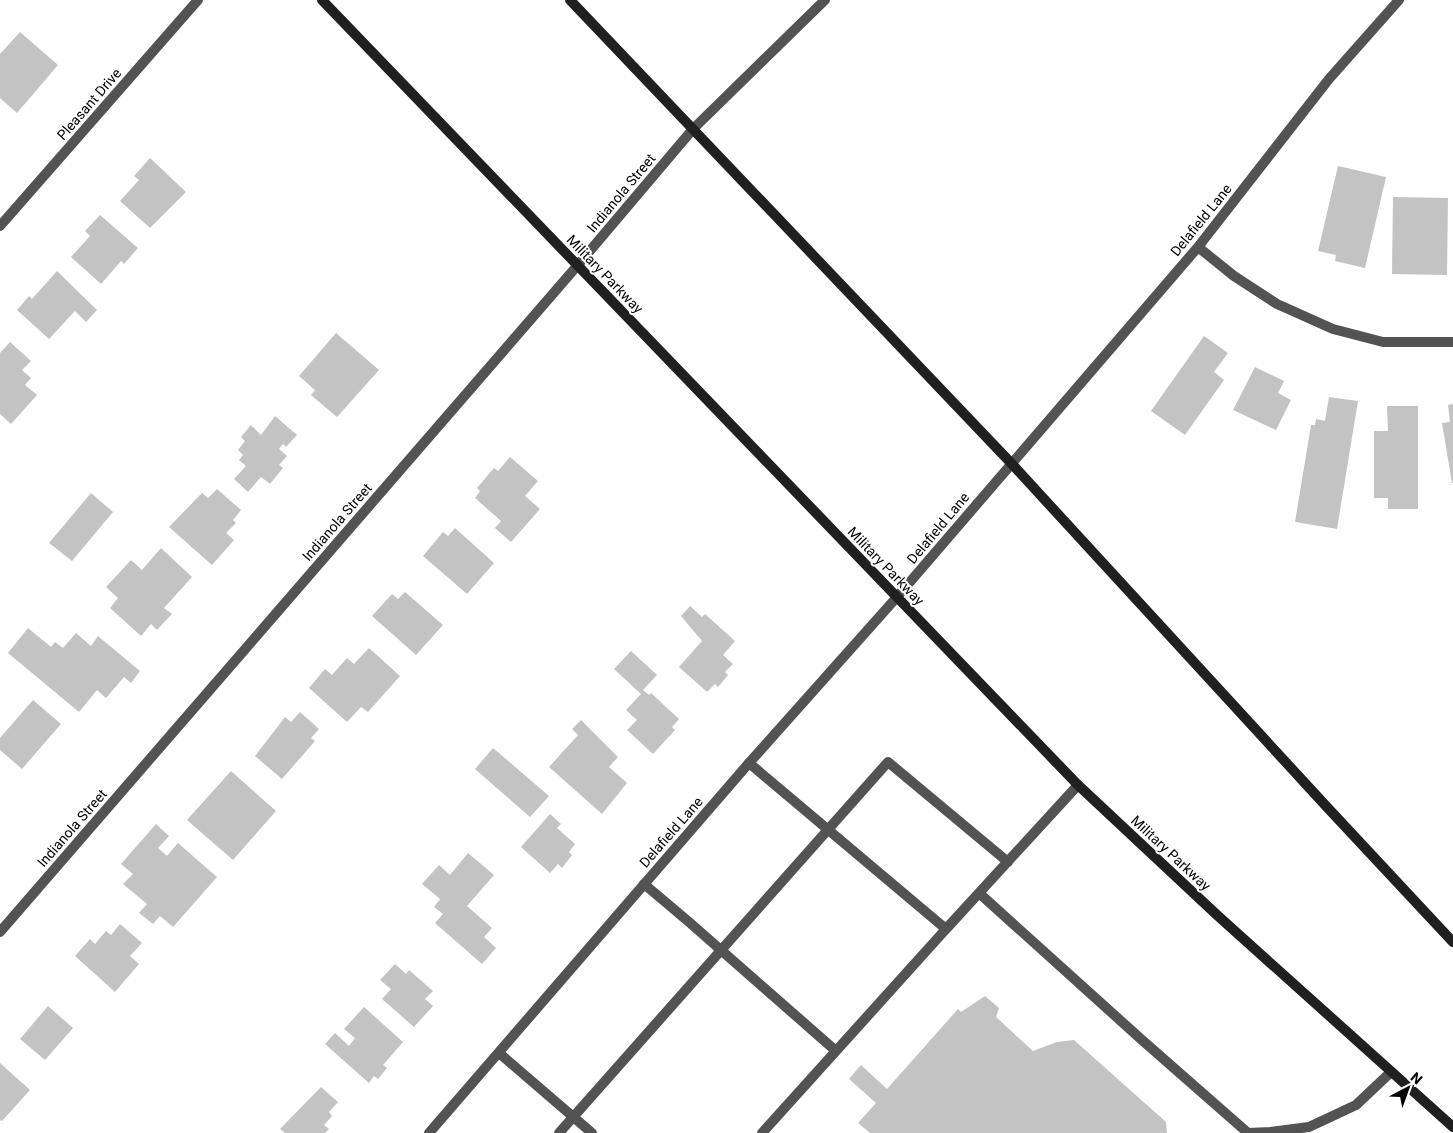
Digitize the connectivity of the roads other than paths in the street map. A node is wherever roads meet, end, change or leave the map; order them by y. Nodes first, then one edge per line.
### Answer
1 (198, 0) edge
2 (322, 0) edge
3 (570, 0) edge
4 (825, 0) edge
5 (1400, 0) edge
6 (693, 129) junction
7 (0, 226) edge
8 (1198, 247) junction
9 (577, 266) junction
10 (1453, 342) edge
11 (1011, 463) junction
12 (897, 598) junction
13 (749, 763) junction
14 (1078, 785) junction
15 (827, 829) junction
16 (1008, 862) junction
17 (644, 884) junction
18 (979, 893) junction
19 (946, 929) junction
20 (0, 932) edge
21 (1453, 942) edge
22 (722, 951) junction
23 (836, 1051) junction
24 (499, 1053) junction
25 (1391, 1072) junction
26 (572, 1117) junction
27 (1453, 1127) edge
28 (429, 1133) edge
29 (559, 1133) edge
30 (592, 1133) edge
31 (762, 1133) edge

1 - 7 street, Pleasant Drive
2 - 9 main road, Military Parkway
3 - 6 main road
4 - 6 street, Indianola Street
5 - 8 street, Delafield Lane
6 - 9 street, Indianola Street
6 - 11 main road
8 - 10 street
8 - 11 street, Delafield Lane
9 - 12 main road, Military Parkway
9 - 20 street, Indianola Street
11 - 12 street, Delafield Lane
11 - 21 main road
12 - 13 street, Delafield Lane
12 - 14 main road, Military Parkway
13 - 15 street
13 - 17 street, Delafield Lane
14 - 16 street
14 - 25 main road, Military Parkway
15 - 16 street
15 - 19 street
15 - 22 street
16 - 18 street
17 - 22 street
17 - 24 street, Delafield Lane
18 - 19 street
18 - 25 street
19 - 23 street
22 - 23 street
22 - 26 street
23 - 31 street
24 - 26 street
24 - 28 street, Delafield Lane
25 - 27 main road, Military Parkway
26 - 29 street
26 - 30 street

